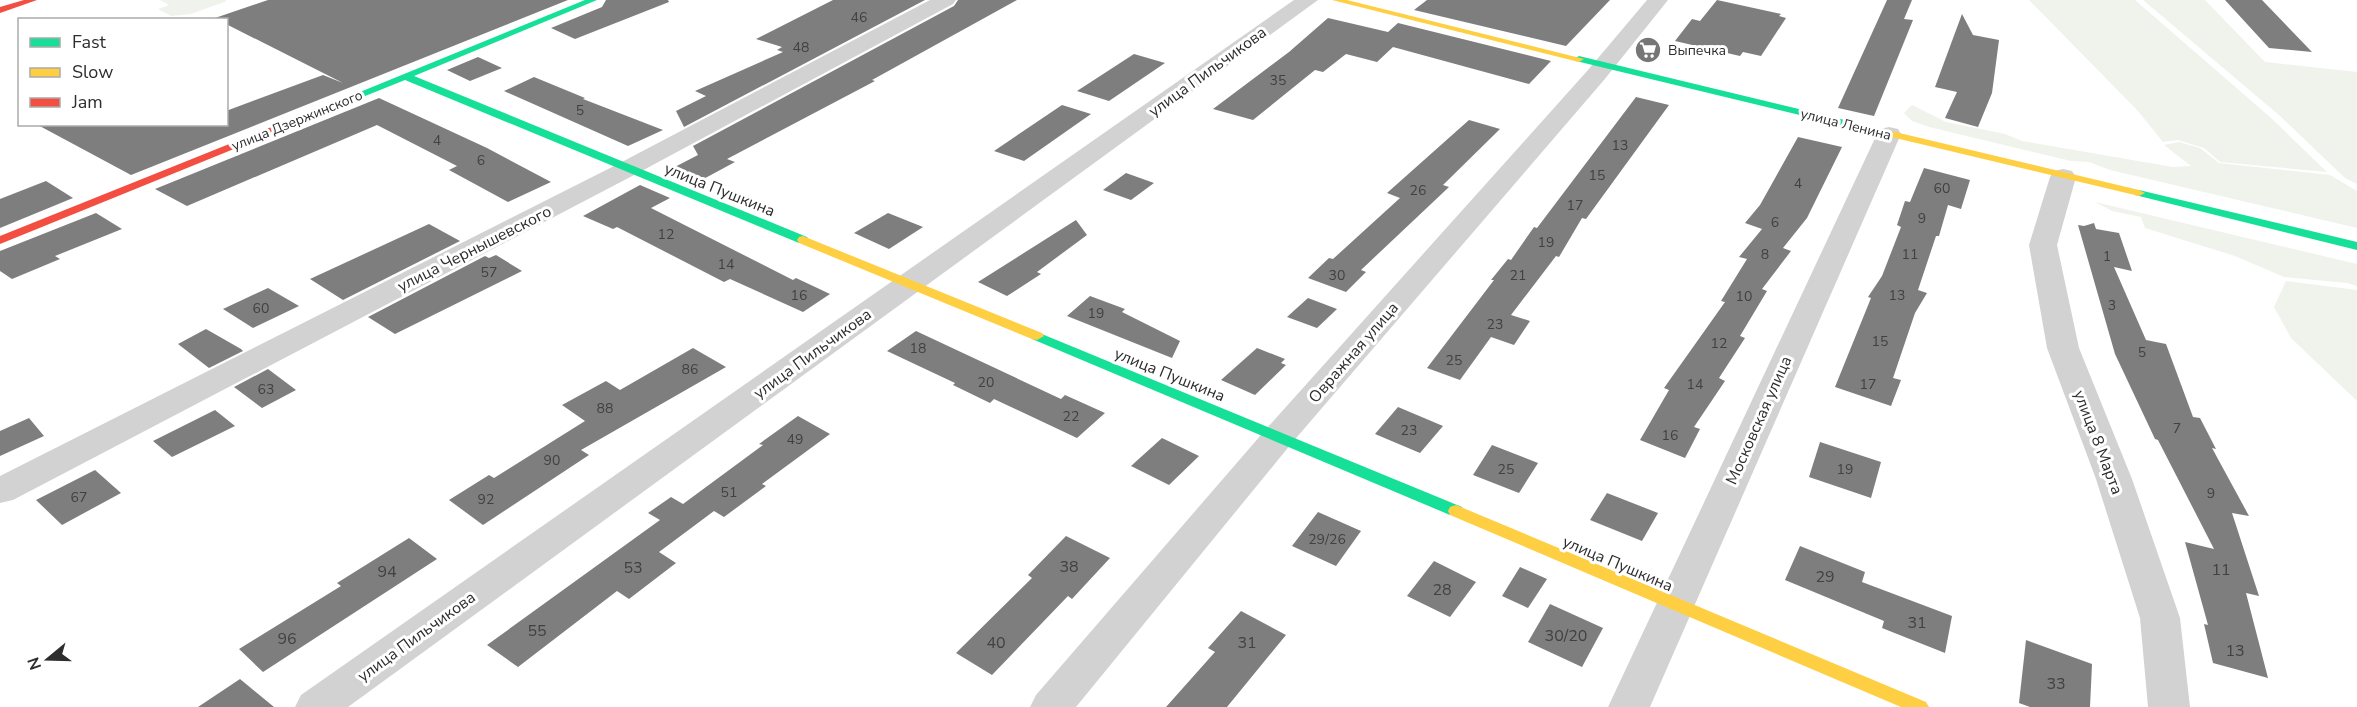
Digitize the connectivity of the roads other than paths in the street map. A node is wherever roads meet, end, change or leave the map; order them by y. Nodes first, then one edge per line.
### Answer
1 (33, 0) edge
2 (593, 0) edge
3 (946, 0) edge
4 (1308, 0) edge
5 (1336, 0) edge
6 (1658, 0) edge
7 (0, 10) edge
8 (1603, 66) junction
9 (405, 76) junction
10 (1889, 134) junction
11 (627, 169) junction
12 (2063, 177) junction
13 (0, 240) edge
14 (2357, 246) edge
15 (908, 285) junction
16 (1279, 436) junction
17 (0, 491) edge
18 (1675, 605) junction
19 (316, 707) edge
20 (1052, 707) edge
21 (1629, 707) edge
22 (1920, 707) edge
23 (2169, 707) edge

1 - 7 main road
2 - 9 main road, улица Дзержинского
3 - 11 street, улица Чернышевского
4 - 15 street, улица Пильчикова
5 - 8 main road, улица Ленина
6 - 8 street, Овражная улица
8 - 10 main road, улица Ленина
8 - 16 street, Овражная улица
9 - 11 main road, улица Пушкина
9 - 13 main road, улица Дзержинского
10 - 12 main road, улица Ленина
10 - 18 street, Московская улица
11 - 15 main road, улица Пушкина
11 - 17 street, улица Чернышевского
12 - 14 main road, улица Ленина
12 - 23 street, улица 8 Марта
15 - 16 main road, улица Пушкина
15 - 19 street, улица Пильчикова
16 - 18 main road, улица Пушкина
16 - 20 street, Овражная улица
18 - 21 street, Московская улица
18 - 22 main road, улица Пушкина

